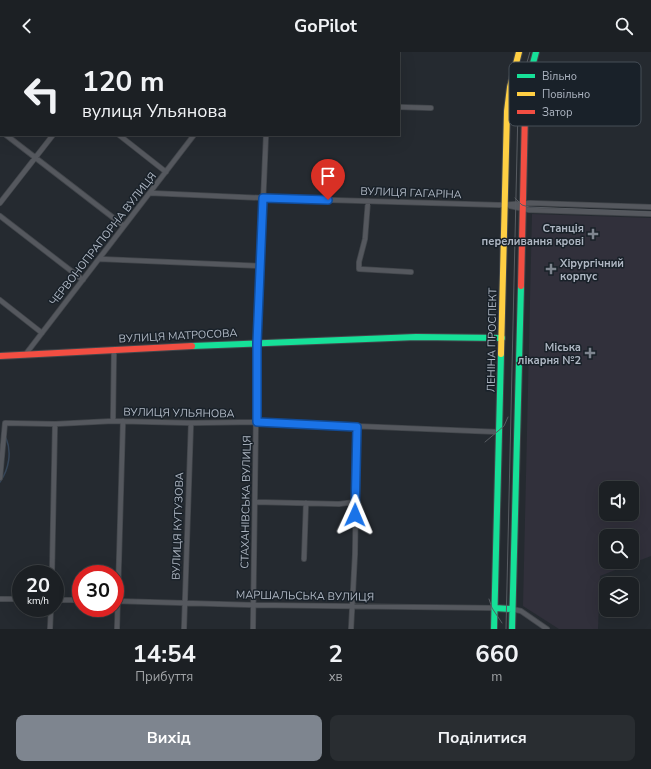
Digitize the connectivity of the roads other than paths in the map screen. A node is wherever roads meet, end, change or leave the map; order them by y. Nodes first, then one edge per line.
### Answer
1 (519, 52) edge
2 (536, 52) edge
3 (517, 62) edge
4 (533, 62) edge
5 (509, 93) edge
6 (400, 107) edge
7 (431, 108) dead end
8 (525, 126) edge
9 (7, 136) edge
10 (52, 136) edge
11 (120, 136) edge
12 (193, 136) edge
13 (266, 136) edge
14 (36, 158) junction
15 (166, 172) junction
16 (150, 192) junction
17 (522, 197) junction
18 (263, 198) junction
19 (368, 201) junction
20 (0, 203) edge
21 (530, 203) junction
22 (504, 205) junction
23 (522, 206) junction
24 (651, 207) edge
25 (651, 214) edge
26 (0, 216) edge
27 (124, 226) junction
28 (100, 259) junction
29 (260, 266) junction
30 (411, 272) dead end
31 (83, 280) junction
32 (0, 300) edge
33 (42, 333) junction
34 (502, 338) junction
35 (257, 343) junction
36 (114, 350) junction
37 (25, 355) junction
38 (0, 356) edge
39 (113, 421) junction
40 (123, 421) junction
41 (257, 422) junction
42 (2, 423) edge
43 (191, 423) junction
44 (54, 424) junction
45 (357, 427) junction
46 (500, 432) junction
47 (0, 478) edge
48 (255, 502) junction
49 (355, 502) junction
50 (306, 503) junction
51 (304, 559) dead end
52 (52, 565) edge
53 (117, 565) edge
54 (0, 599) edge
55 (12, 599) edge
56 (124, 601) edge
57 (184, 603) junction
58 (253, 605) junction
59 (351, 606) junction
60 (495, 608) junction
61 (512, 609) junction
62 (51, 617) edge
63 (116, 617) edge
64 (50, 629) edge
65 (116, 629) edge
66 (184, 629) edge
67 (253, 629) edge
68 (351, 629) edge
69 (494, 629) edge
70 (512, 629) edge
71 (547, 629) edge

1 - 3 main road, ЛЕНІНА ПРОСПЕКТ
2 - 4 main road
5 - 22 main road, ЛЕНІНА ПРОСПЕКТ
6 - 7 street
8 - 17 main road
9 - 14 street
10 - 14 street
11 - 15 street
12 - 15 street, ЧЕРВОНОПРАПОРНА ВУЛИЦЯ
13 - 18 street, СТАХАНІВСЬКА ВУЛИЦЯ
14 - 20 street
14 - 27 street
15 - 16 street, ЧЕРВОНОПРАПОРНА ВУЛИЦЯ
16 - 18 street, ВУЛИЦЯ ГАГАРІНА
16 - 27 street, ЧЕРВОНОПРАПОРНА ВУЛИЦЯ
17 - 21 street
17 - 23 main road
18 - 19 street, ВУЛИЦЯ ГАГАРІНА
18 - 29 street, СТАХАНІВСЬКА ВУЛИЦЯ
19 - 22 street, ВУЛИЦЯ ГАГАРІНА
19 - 30 street
21 - 23 street
21 - 24 street
22 - 23 street, ВУЛИЦЯ ГАГАРІНА
22 - 34 main road, ЛЕНІНА ПРОСПЕКТ
23 - 25 street
23 - 61 main road
26 - 31 street
27 - 28 street, ЧЕРВОНОПРАПОРНА ВУЛИЦЯ
28 - 29 street
28 - 31 street, ЧЕРВОНОПРАПОРНА ВУЛИЦЯ
29 - 35 street, СТАХАНІВСЬКА ВУЛИЦЯ
31 - 33 street, ЧЕРВОНОПРАПОРНА ВУЛИЦЯ
32 - 33 street
33 - 37 street, ЧЕРВОНОПРАПОРНА ВУЛИЦЯ
34 - 35 main road, ВУЛИЦЯ МАТРОСОВА
34 - 46 main road, ЛЕНІНА ПРОСПЕКТ
35 - 36 main road, ВУЛИЦЯ МАТРОСОВА
35 - 41 street, СТАХАНІВСЬКА ВУЛИЦЯ
36 - 37 main road, ВУЛИЦЯ МАТРОСОВА
36 - 39 street
37 - 38 main road, ВУЛИЦЯ МАТРОСОВА
39 - 40 street, ВУЛИЦЯ УЛЬЯНОВА
39 - 44 street, ВУЛИЦЯ УЛЬЯНОВА
40 - 43 street, ВУЛИЦЯ УЛЬЯНОВА
40 - 53 street
41 - 43 street, ВУЛИЦЯ УЛЬЯНОВА
41 - 45 street, ВУЛИЦЯ УЛЬЯНОВА
41 - 48 street, СТАХАНІВСЬКА ВУЛИЦЯ
42 - 44 street, ВУЛИЦЯ УЛЬЯНОВА
42 - 47 street
43 - 57 street, ВУЛИЦЯ КУТУЗОВА
44 - 52 street
45 - 46 street, ВУЛИЦЯ УЛЬЯНОВА
45 - 49 street
46 - 60 main road, ЛЕНІНА ПРОСПЕКТ
48 - 50 street
48 - 58 street, СТАХАНІВСЬКА ВУЛИЦЯ
49 - 50 street
49 - 59 street
50 - 51 street
54 - 55 street
56 - 57 street, МАРШАЛЬСЬКА ВУЛИЦЯ
57 - 58 street, МАРШАЛЬСЬКА ВУЛИЦЯ
57 - 66 street, ВУЛИЦЯ КУТУЗОВА
58 - 59 street, МАРШАЛЬСЬКА ВУЛИЦЯ
58 - 67 street, СТАХАНІВСЬКА ВУЛИЦЯ
59 - 60 street, МАРШАЛЬСЬКА ВУЛИЦЯ
59 - 68 street
60 - 61 main road
60 - 69 main road, ЛЕНІНА ПРОСПЕКТ
61 - 70 main road
61 - 71 street
62 - 64 street
63 - 65 street

